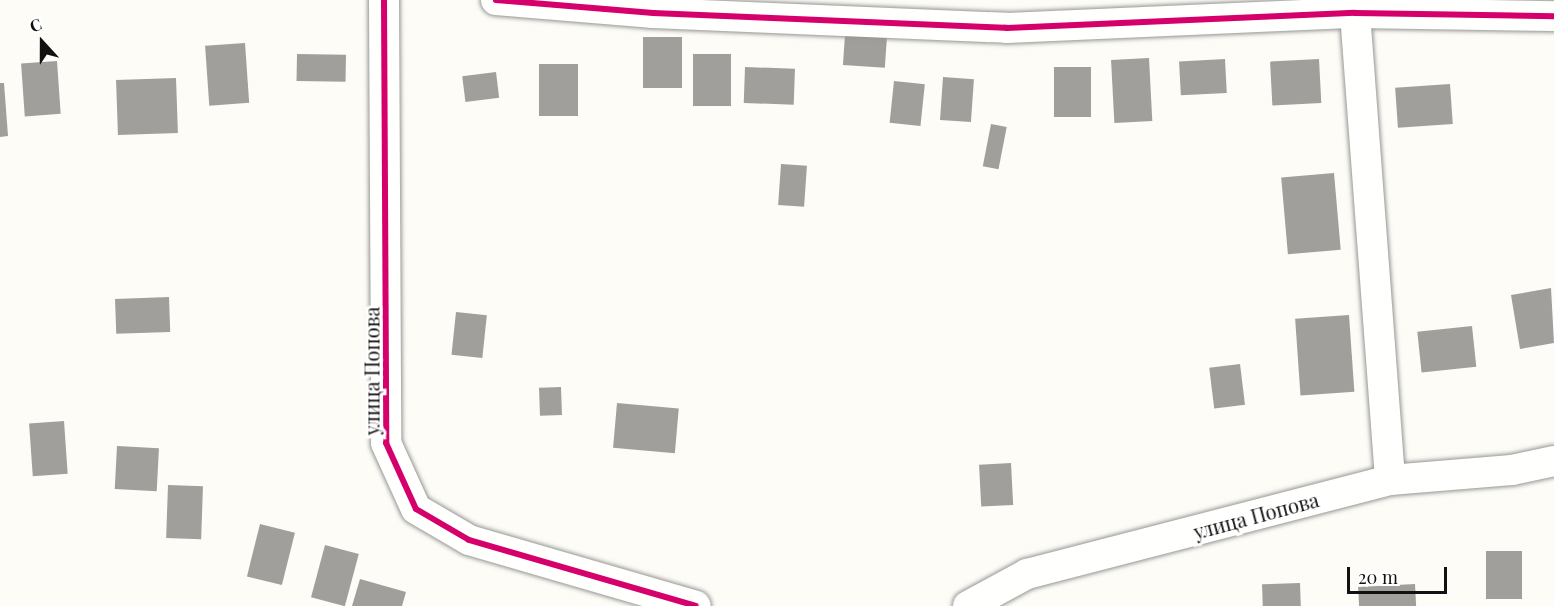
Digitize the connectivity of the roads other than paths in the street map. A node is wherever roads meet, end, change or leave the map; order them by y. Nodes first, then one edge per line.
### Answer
1 (384, 0) edge
2 (496, 0) edge
3 (1355, 13) junction
4 (1554, 16) edge
5 (1554, 461) edge
6 (1390, 480) junction
7 (696, 606) edge
8 (968, 606) edge

1 - 7 street, улица Попова
2 - 3 street
3 - 4 street
3 - 6 street
5 - 6 street, улица Попова
6 - 8 street, улица Попова

